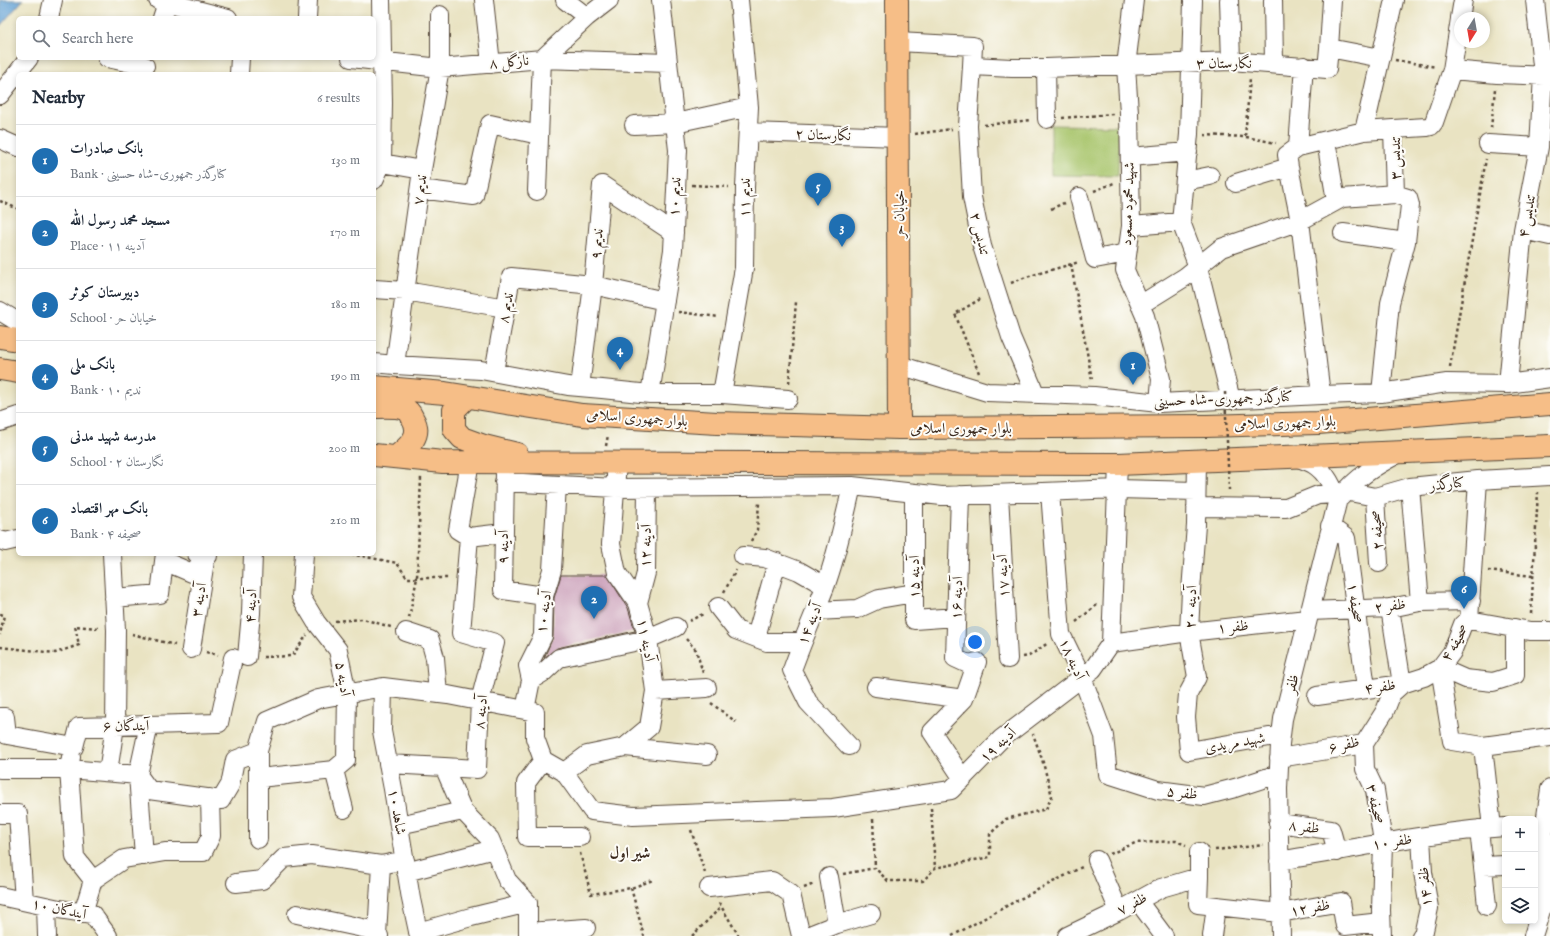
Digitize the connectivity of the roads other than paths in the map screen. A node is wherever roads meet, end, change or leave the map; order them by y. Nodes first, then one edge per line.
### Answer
1 (53, 0) edge
2 (308, 0) edge
3 (380, 0) edge
4 (484, 0) edge
5 (565, 0) edge
6 (609, 0) edge
7 (661, 0) edge
8 (739, 0) edge
9 (898, 0) edge
10 (1134, 0) edge
11 (1193, 0) edge
12 (1229, 0) edge
13 (1273, 0) edge
14 (1332, 0) edge
15 (1394, 0) edge
16 (1463, 0) edge
17 (1535, 0) edge
18 (164, 5) edge
19 (1461, 12) edge
20 (440, 15) dead end
21 (49, 16) edge
22 (218, 16) edge
23 (307, 16) edge
24 (587, 17) junction
25 (898, 42) junction
26 (1329, 48) junction
27 (1455, 48) edge
28 (1381, 58) junction
29 (542, 59) junction
30 (27, 60) edge
31 (116, 60) edge
32 (240, 60) edge
33 (366, 60) edge
34 (1231, 61) junction
35 (382, 62) junction
36 (668, 62) junction
37 (1192, 63) junction
38 (491, 64) junction
39 (1274, 64) junction
40 (145, 66) edge
41 (972, 66) junction
42 (1126, 66) junction
43 (1304, 66) junction
44 (440, 68) junction
45 (1046, 68) junction
46 (1452, 70) junction
47 (18, 72) edge
48 (238, 72) edge
49 (16, 75) edge
50 (1547, 75) edge
51 (0, 95) edge
52 (378, 103) edge
53 (749, 106) junction
54 (1046, 119) road end
55 (675, 123) junction
56 (634, 125) dead end
57 (1393, 129) junction
58 (1364, 131) junction
59 (748, 132) junction
60 (539, 135) junction
61 (899, 137) junction
62 (0, 139) edge
63 (1326, 140) junction
64 (1189, 143) junction
65 (1488, 144) road end
66 (16, 146) edge
67 (1298, 147) junction
68 (1539, 147) junction
69 (1130, 157) junction
70 (382, 163) junction
71 (1288, 167) junction
72 (1543, 167) edge
73 (422, 170) junction
74 (376, 176) edge
75 (1210, 176) dead end
76 (1185, 181) junction
77 (1236, 183) dead end
78 (420, 189) junction
79 (537, 190) dead end
80 (1395, 194) junction
81 (1078, 198) dead end
82 (1336, 201) junction
83 (1300, 221) junction
84 (1181, 222) junction
85 (1131, 226) junction
86 (1523, 230) junction
87 (674, 233) junction
88 (1343, 233) dead end
89 (1550, 236) edge
90 (1406, 242) junction
91 (1127, 253) junction
92 (1198, 266) junction
93 (593, 285) junction
94 (376, 288) edge
95 (405, 291) junction
96 (664, 305) junction
97 (1140, 305) junction
98 (506, 308) junction
99 (0, 310) edge
100 (16, 313) edge
101 (16, 321) edge
102 (0, 337) edge
103 (16, 340) edge
104 (376, 363) edge
105 (395, 365) junction
106 (899, 365) junction
107 (0, 369) edge
108 (16, 372) edge
109 (494, 372) junction
110 (1550, 378) edge
111 (1508, 384) junction
112 (376, 387) edge
113 (580, 388) junction
114 (602, 390) junction
115 (1035, 393) junction
116 (650, 394) junction
117 (722, 394) junction
118 (1381, 394) junction
119 (1321, 395) junction
120 (1228, 396) junction
121 (467, 397) junction
122 (788, 399) road end
123 (1204, 402) junction
124 (1159, 403) junction
125 (1550, 404) edge
126 (376, 407) edge
127 (604, 416) junction
128 (16, 417) edge
129 (0, 422) edge
130 (1206, 426) junction
131 (899, 428) junction
132 (1550, 446) edge
133 (1402, 452) junction
134 (376, 455) edge
135 (1295, 456) junction
136 (396, 457) junction
137 (1197, 461) junction
138 (470, 462) junction
139 (548, 462) junction
140 (611, 462) junction
141 (1118, 464) junction
142 (504, 472) junction
143 (1544, 476) edge
144 (1478, 480) junction
145 (557, 485) junction
146 (852, 486) junction
147 (1410, 487) junction
148 (615, 488) junction
149 (647, 488) junction
150 (1118, 489) junction
151 (1050, 492) junction
152 (914, 493) junction
153 (999, 494) junction
154 (960, 495) junction
155 (1339, 496) junction
156 (1375, 497) junction
157 (1196, 499) junction
158 (1330, 526) junction
159 (503, 532) junction
160 (470, 537) junction
161 (16, 539) edge
162 (0, 540) edge
163 (112, 556) edge
164 (204, 556) edge
165 (253, 556) edge
166 (304, 556) edge
167 (743, 556) dead end
168 (165, 557) edge
169 (777, 562) junction
170 (1379, 563) dead end
171 (825, 586) junction
172 (914, 593) junction
173 (544, 596) junction
174 (114, 598) junction
175 (1471, 601) junction
176 (1420, 602) junction
177 (638, 603) junction
178 (718, 607) dead end
179 (1390, 608) junction
180 (1356, 610) junction
181 (815, 611) junction
182 (1308, 615) junction
183 (956, 617) junction
184 (1469, 620) junction
185 (676, 627) dead end
186 (1522, 630) junction
187 (1550, 631) edge
188 (406, 632) road end
189 (1189, 632) junction
190 (756, 638) junction
191 (648, 639) junction
192 (801, 642) junction
193 (1111, 643) junction
194 (191, 649) dead end
195 (240, 658) joint
196 (1008, 659) dead end
197 (1440, 668) junction
198 (1082, 677) junction
199 (531, 680) junction
200 (1402, 684) junction
201 (383, 687) junction
202 (876, 687) dead end
203 (707, 688) dead end
204 (1366, 688) junction
205 (655, 691) junction
206 (347, 693) junction
207 (438, 694) junction
208 (1317, 696) dead end
209 (964, 699) junction
210 (480, 701) junction
211 (525, 710) junction
212 (0, 717) edge
213 (149, 725) junction
214 (116, 726) junction
215 (1281, 735) junction
216 (1550, 737) edge
217 (1364, 744) junction
218 (848, 746) dead end
219 (1483, 746) junction
220 (74, 747) junction
221 (625, 747) junction
222 (258, 751) junction
223 (1189, 751) joint
224 (708, 756) dead end
225 (542, 760) junction
226 (388, 764) junction
227 (1279, 766) junction
228 (444, 767) junction
229 (0, 769) edge
230 (69, 769) junction
231 (334, 770) junction
232 (108, 772) junction
233 (564, 772) junction
234 (1108, 774) joint
235 (138, 775) junction
236 (258, 778) junction
237 (962, 779) junction
238 (1550, 789) edge
239 (210, 798) junction
240 (344, 809) dead end
241 (463, 811) junction
242 (0, 814) edge
243 (1278, 823) junction
244 (1543, 824) edge
245 (399, 825) junction
246 (1492, 828) edge
247 (580, 837) road end
248 (1421, 837) junction
249 (258, 839) dead end
250 (1383, 842) junction
251 (494, 849) junction
252 (1199, 852) dead end
253 (1337, 852) junction
254 (1547, 852) edge
255 (144, 856) junction
256 (1096, 860) dead end
257 (1279, 861) junction
258 (1502, 865) edge
259 (381, 866) junction
260 (405, 866) junction
261 (1483, 866) junction
262 (829, 877) road end
263 (1198, 877) junction
264 (93, 880) junction
265 (236, 883) dead end
266 (709, 888) dead end
267 (0, 896) edge
268 (1138, 901) junction
269 (24, 902) junction
270 (528, 903) junction
271 (46, 906) junction
272 (1216, 906) junction
273 (1487, 906) dead end
274 (1119, 911) junction
275 (83, 913) junction
276 (1280, 913) junction
277 (298, 914) dead end
278 (871, 914) dead end
279 (837, 924) junction
280 (586, 928) dead end
281 (1382, 929) edge
282 (1345, 931) edge
283 (418, 934) edge
284 (528, 934) edge
285 (47, 936) edge
286 (110, 936) edge
287 (378, 936) edge
288 (801, 936) edge
289 (807, 936) edge
290 (1067, 936) edge
291 (1164, 936) edge
292 (1212, 936) edge
293 (1281, 936) edge
294 (1421, 936) edge
295 (1533, 936) edge

1 - 21 street
2 - 23 street
3 - 35 street
4 - 38 street
5 - 24 street
6 - 24 street
7 - 36 street, ندیم ۱۰
8 - 53 street, ندیم ۱۱
9 - 25 main road, خیابان حر
10 - 42 street, شهید محمود مسعود
11 - 37 street
12 - 34 street
13 - 39 street
14 - 26 street
15 - 28 street
16 - 19 street, تندیس ۳
17 - 50 street, تندیس ۴
18 - 22 street
20 - 44 street, ندیم ۷
24 - 29 street
25 - 41 street
25 - 61 main road, خیابان حر
26 - 28 street
26 - 43 street, نگارستان ۳
27 - 46 street, تندیس ۳
28 - 58 street
29 - 36 street, نازگل ۸
29 - 38 street, نازگل ۸
29 - 60 street
30 - 47 street
31 - 40 street
32 - 48 street
33 - 35 street, نازگل ۸
34 - 37 street, نگارستان ۳
34 - 39 street, نگارستان ۳
35 - 44 street, نازگل ۸
35 - 52 street
36 - 55 street, ندیم ۱۰
37 - 42 street, نگارستان ۳
37 - 64 street
38 - 44 street, نازگل ۸
39 - 43 street, نگارستان ۳
41 - 45 street, نگارستان ۳
41 - 115 street, تندیس ۲
42 - 45 street, نگارستان ۳
42 - 69 street, شهید محمود مسعود
43 - 67 street
44 - 73 street, ندیم ۷
45 - 54 street
46 - 50 street
46 - 57 street, تندیس ۳
49 - 51 street
50 - 68 street, تندیس ۴
52 - 70 street
53 - 55 street
53 - 59 street, ندیم ۱۱
55 - 56 street
55 - 87 street, ندیم ۱۰
57 - 58 street
57 - 80 street, تندیس ۳
58 - 63 street
59 - 61 street, نگارستان ۲
59 - 117 street, ندیم ۱۱
60 - 78 street
60 - 79 street
61 - 106 main road, خیابان حر
62 - 66 street
63 - 67 street
63 - 82 street
64 - 69 street
64 - 76 street
65 - 68 street
67 - 71 street
68 - 72 street, تندیس ۴
69 - 85 street, شهید محمود مسعود
70 - 73 street
70 - 74 street
71 - 77 street
71 - 83 street
72 - 86 street, تندیس ۴
73 - 78 street, ندیم ۷
75 - 76 street
76 - 84 street
78 - 95 street, ندیم ۷
80 - 82 street
80 - 90 street, تندیس ۳
81 - 91 street
82 - 83 street
83 - 92 street
83 - 119 street
84 - 85 street
84 - 92 street
85 - 91 street, شهید محمود مسعود
86 - 89 street
86 - 111 street, تندیس ۴
87 - 93 street, ندیم ۹
87 - 96 street, ندیم ۱۰
88 - 90 street
90 - 118 street, تندیس ۳
91 - 97 street, شهید محمود مسعود
92 - 97 street
92 - 120 street
93 - 96 street
93 - 98 street, ندیم ۸
93 - 113 street, ندیم ۹
94 - 95 street
95 - 98 street
95 - 105 street, ندیم ۷
96 - 116 street, ندیم ۱۰
97 - 124 street, شهید محمود مسعود
98 - 109 street, ندیم ۸
99 - 100 street
99 - 101 street
102 - 103 main road
104 - 105 street
105 - 109 street
106 - 115 street, کنارگذر جمهوری-شاه حسینی
106 - 131 main road, خیابان حر
107 - 108 main road
109 - 113 street
110 - 111 street, کنارگذر جمهوری-شاه حسینی
111 - 118 street, کنارگذر جمهوری-شاه حسینی
112 - 121 main road, بلوار جمهوری اسلامی
113 - 114 street
114 - 116 street
114 - 127 street
115 - 124 street, کنارگذر جمهوری-شاه حسینی
116 - 117 street
117 - 122 street
118 - 119 street, کنارگذر جمهوری-شاه حسینی
119 - 120 street, کنارگذر جمهوری-شاه حسینی
120 - 123 street, کنارگذر جمهوری-شاه حسینی
121 - 127 main road, بلوار جمهوری اسلامی
121 - 139 main road
123 - 124 street, کنارگذر جمهوری-شاه حسینی
123 - 130 street
125 - 130 main road, بلوار جمهوری اسلامی
126 - 136 main road
127 - 131 main road, بلوار جمهوری اسلامی
128 - 129 street
130 - 131 main road, بلوار جمهوری اسلامی
132 - 133 main road
133 - 135 main road
133 - 155 street
134 - 136 main road
135 - 137 main road
135 - 155 street
136 - 138 main road
137 - 141 main road
137 - 157 street, آدینه ۲۰
138 - 142 main road
138 - 160 street
139 - 140 main road
139 - 142 main road
140 - 141 main road
140 - 148 street, آدینه ۱۱
141 - 150 street
142 - 145 street, کنارگذر
142 - 159 street, آدینه ۹
143 - 144 street, کنارگذر
144 - 147 street, کنارگذر
144 - 175 street, صحیفه ۴
145 - 148 street, کنارگذر
145 - 173 street, آدینه ۱۰
146 - 149 street, کنارگذر
146 - 152 street, کنارگذر
146 - 171 street, آدینه ۱۴
147 - 156 street, کنارگذر
147 - 176 street
148 - 149 street, کنارگذر
148 - 177 street, آدینه ۱۱
149 - 177 street, آدینه ۱۲
150 - 151 street, کنارگذر
150 - 157 street, کنارگذر
150 - 193 street
151 - 153 street, کنارگذر
151 - 198 street, آدینه ۱۸
152 - 154 street, کنارگذر
152 - 172 street, آدینه ۱۵
153 - 154 street, کنارگذر
153 - 196 street, آدینه ۱۷
154 - 183 street, آدینه ۱۶
155 - 156 street, کنارگذر
155 - 157 street, کنارگذر
155 - 158 street, ظفر
156 - 170 street, صحیفه ۲
157 - 189 street, آدینه ۲۰
158 - 180 street, صحیفه ۱
158 - 182 street, ظفر
159 - 160 street
159 - 173 street, آدینه ۹
160 - 210 street, آدینه ۸
161 - 162 street
163 - 174 street
164 - 168 street
164 - 194 street, آدینه ۳
165 - 195 street, آدینه ۴
166 - 206 street, آدینه ۵
167 - 169 street
168 - 174 street
169 - 171 street
169 - 190 street
171 - 181 street, آدینه ۱۴
172 - 181 street
172 - 183 street, آدینه ۱۵
173 - 199 street, آدینه ۱۰
174 - 214 street
175 - 176 street, ظفر ۲
175 - 184 street, صحیفه ۴
176 - 179 street, ظفر ۲
177 - 191 street, آدینه ۱۱
178 - 190 street
179 - 180 street, ظفر ۲
179 - 200 street
180 - 182 street, ظفر ۲
180 - 204 street, صحیفه ۱
181 - 192 street, آدینه ۱۴
182 - 189 street, ظفر ۱
182 - 215 street, ظفر
183 - 209 street, آدینه ۱۶
184 - 186 street
184 - 197 street, صحیفه ۴
185 - 191 street
186 - 187 street
186 - 197 street
188 - 207 street
189 - 193 street, ظفر ۱
189 - 223 street, آدینه ۲۰
190 - 192 street
191 - 199 street
191 - 205 street, آدینه ۱۱
192 - 218 street, آدینه ۱۴
193 - 198 street, آدینه ۱۹
195 - 213 street, آیندگان ۶
197 - 200 street, ظفر ۴
197 - 219 street, صحیفه ۴
198 - 234 street, آدینه ۱۸
198 - 237 street, آدینه ۱۹
199 - 211 street, آدینه ۱۰
200 - 204 street, ظفر ۴
200 - 217 street, ظفر ۶
201 - 206 street
201 - 207 street
201 - 226 street, شاهد ۱۰
202 - 209 street
203 - 205 street
204 - 208 street, ظفر ۴
205 - 221 street, آدینه ۱۱
206 - 222 street
206 - 231 street, آدینه ۵
207 - 210 street
209 - 237 street, آدینه ۱۶
210 - 211 street
210 - 228 street, آدینه ۸
211 - 225 street
212 - 220 street
213 - 214 street, آیندگان ۶
213 - 235 street
214 - 220 street, آیندگان ۶
214 - 232 street
215 - 223 street, شهید مریدی
215 - 227 street, ظفر
216 - 219 street
217 - 227 street, ظفر ۶
217 - 250 street, صحیفه ۳
219 - 246 street
220 - 230 street
221 - 224 street
221 - 233 street, آدینه ۱۱
222 - 236 street
222 - 239 street
225 - 233 street
225 - 247 street
226 - 228 street
226 - 245 street, شاهد ۱۰
227 - 234 street, ظفر ۵
227 - 243 street, ظفر
228 - 241 street
229 - 230 street
230 - 232 street
230 - 264 street
231 - 236 street
231 - 240 street
232 - 235 street
233 - 237 street, آدینه ۱۹
235 - 239 street
235 - 255 street
236 - 249 street
238 - 244 street
239 - 255 street
241 - 245 street
241 - 251 street
242 - 269 street
243 - 253 street, ظفر ۸
243 - 257 street, ظفر
244 - 254 street
245 - 260 street, شاهد ۱۰
246 - 248 street, ظفر ۱۰
246 - 261 street
248 - 250 street, ظفر ۱۰
248 - 294 street, ظفر ۱۴
250 - 253 street, ظفر ۱۰
250 - 281 street, صحیفه ۳
251 - 260 street
251 - 270 street
252 - 263 street
253 - 257 street, ظفر ۱۰
254 - 295 street
255 - 264 street
256 - 274 street
257 - 276 street, ظفر
258 - 261 street
259 - 260 street
259 - 265 street
259 - 287 street
260 - 283 street, شاهد ۱۰
261 - 273 street
262 - 279 street
263 - 268 street, ظفر ۷
263 - 272 street
264 - 275 street
266 - 288 street
267 - 269 street, آیندگان ۱۰
268 - 274 street, ظفر ۷
268 - 291 street
269 - 271 street, آیندگان ۱۰
270 - 283 street
270 - 284 street
271 - 275 street, آیندگان ۱۰
271 - 285 street
272 - 276 street
272 - 292 street
274 - 290 street, ظفر ۷
275 - 286 street, آیندگان ۱۰
276 - 282 street, ظفر ۱۲
276 - 293 street, ظفر
277 - 287 street
278 - 279 street
279 - 289 street
280 - 284 street
281 - 282 street, ظفر ۱۲

